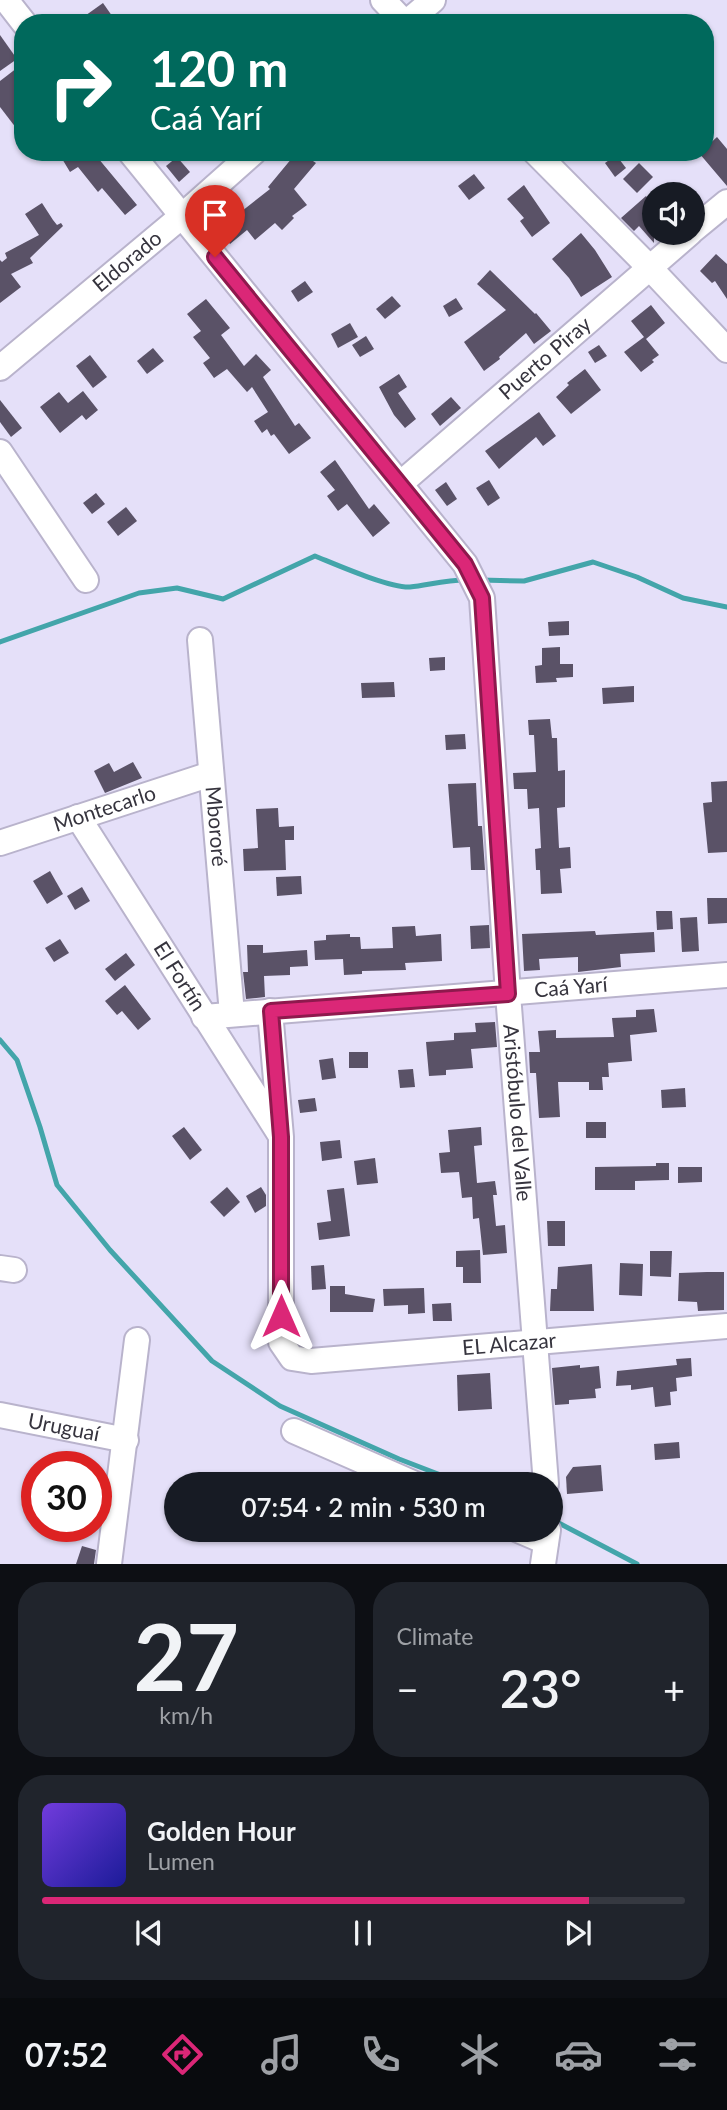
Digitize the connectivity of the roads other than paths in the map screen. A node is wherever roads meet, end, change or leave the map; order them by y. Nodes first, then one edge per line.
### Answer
1 (6, 0) edge
2 (383, 0) edge
3 (433, 0) edge
4 (17, 14) edge
5 (397, 14) edge
6 (417, 14) edge
7 (137, 161) edge
8 (244, 161) edge
9 (543, 161) edge
10 (727, 202) edge
11 (182, 216) junction
12 (705, 221) edge
13 (676, 245) edge
14 (649, 267) junction
15 (727, 350) edge
16 (0, 368) edge
17 (0, 452) edge
18 (400, 484) junction
19 (86, 580) dead end
20 (200, 640) dead end
21 (211, 774) junction
22 (78, 817) junction
23 (0, 843) edge
24 (727, 975) edge
25 (508, 994) junction
26 (271, 1011) junction
27 (232, 1014) junction
28 (204, 1017) junction
29 (281, 1137) junction
30 (727, 1326) edge
31 (137, 1340) dead end
32 (534, 1343) junction
33 (0, 1415) edge
34 (294, 1431) dead end
35 (126, 1440) junction
36 (388, 1472) edge
37 (545, 1472) edge
38 (109, 1564) edge

1 - 4 street
2 - 5 street
3 - 6 street
7 - 11 street, Aristóbulo del Valle
8 - 11 street, Eldorado
9 - 14 street
10 - 12 street, Puerto Piray
11 - 16 street, Eldorado
11 - 18 street, Aristóbulo del Valle
13 - 14 street, Puerto Piray
14 - 15 street
14 - 18 street, Puerto Piray
17 - 19 street
18 - 25 street, Aristóbulo del Valle
20 - 21 street, Mbororé
21 - 22 street, Montecarlo
21 - 27 street, Mbororé
22 - 23 street, Montecarlo
22 - 28 street, El Fortín
24 - 25 street, Caá Yarí
25 - 26 street, Caá Yarí
25 - 32 street, Aristóbulo del Valle
26 - 27 street, Caá Yarí
26 - 29 street
27 - 28 street, Caá Yarí
28 - 29 street, El Fortín
29 - 32 street, EL Alcazar
30 - 32 street, EL Alcazar
31 - 35 street
32 - 37 street, Aristóbulo del Valle
33 - 35 street, Uruguaí
34 - 36 street
35 - 38 street

